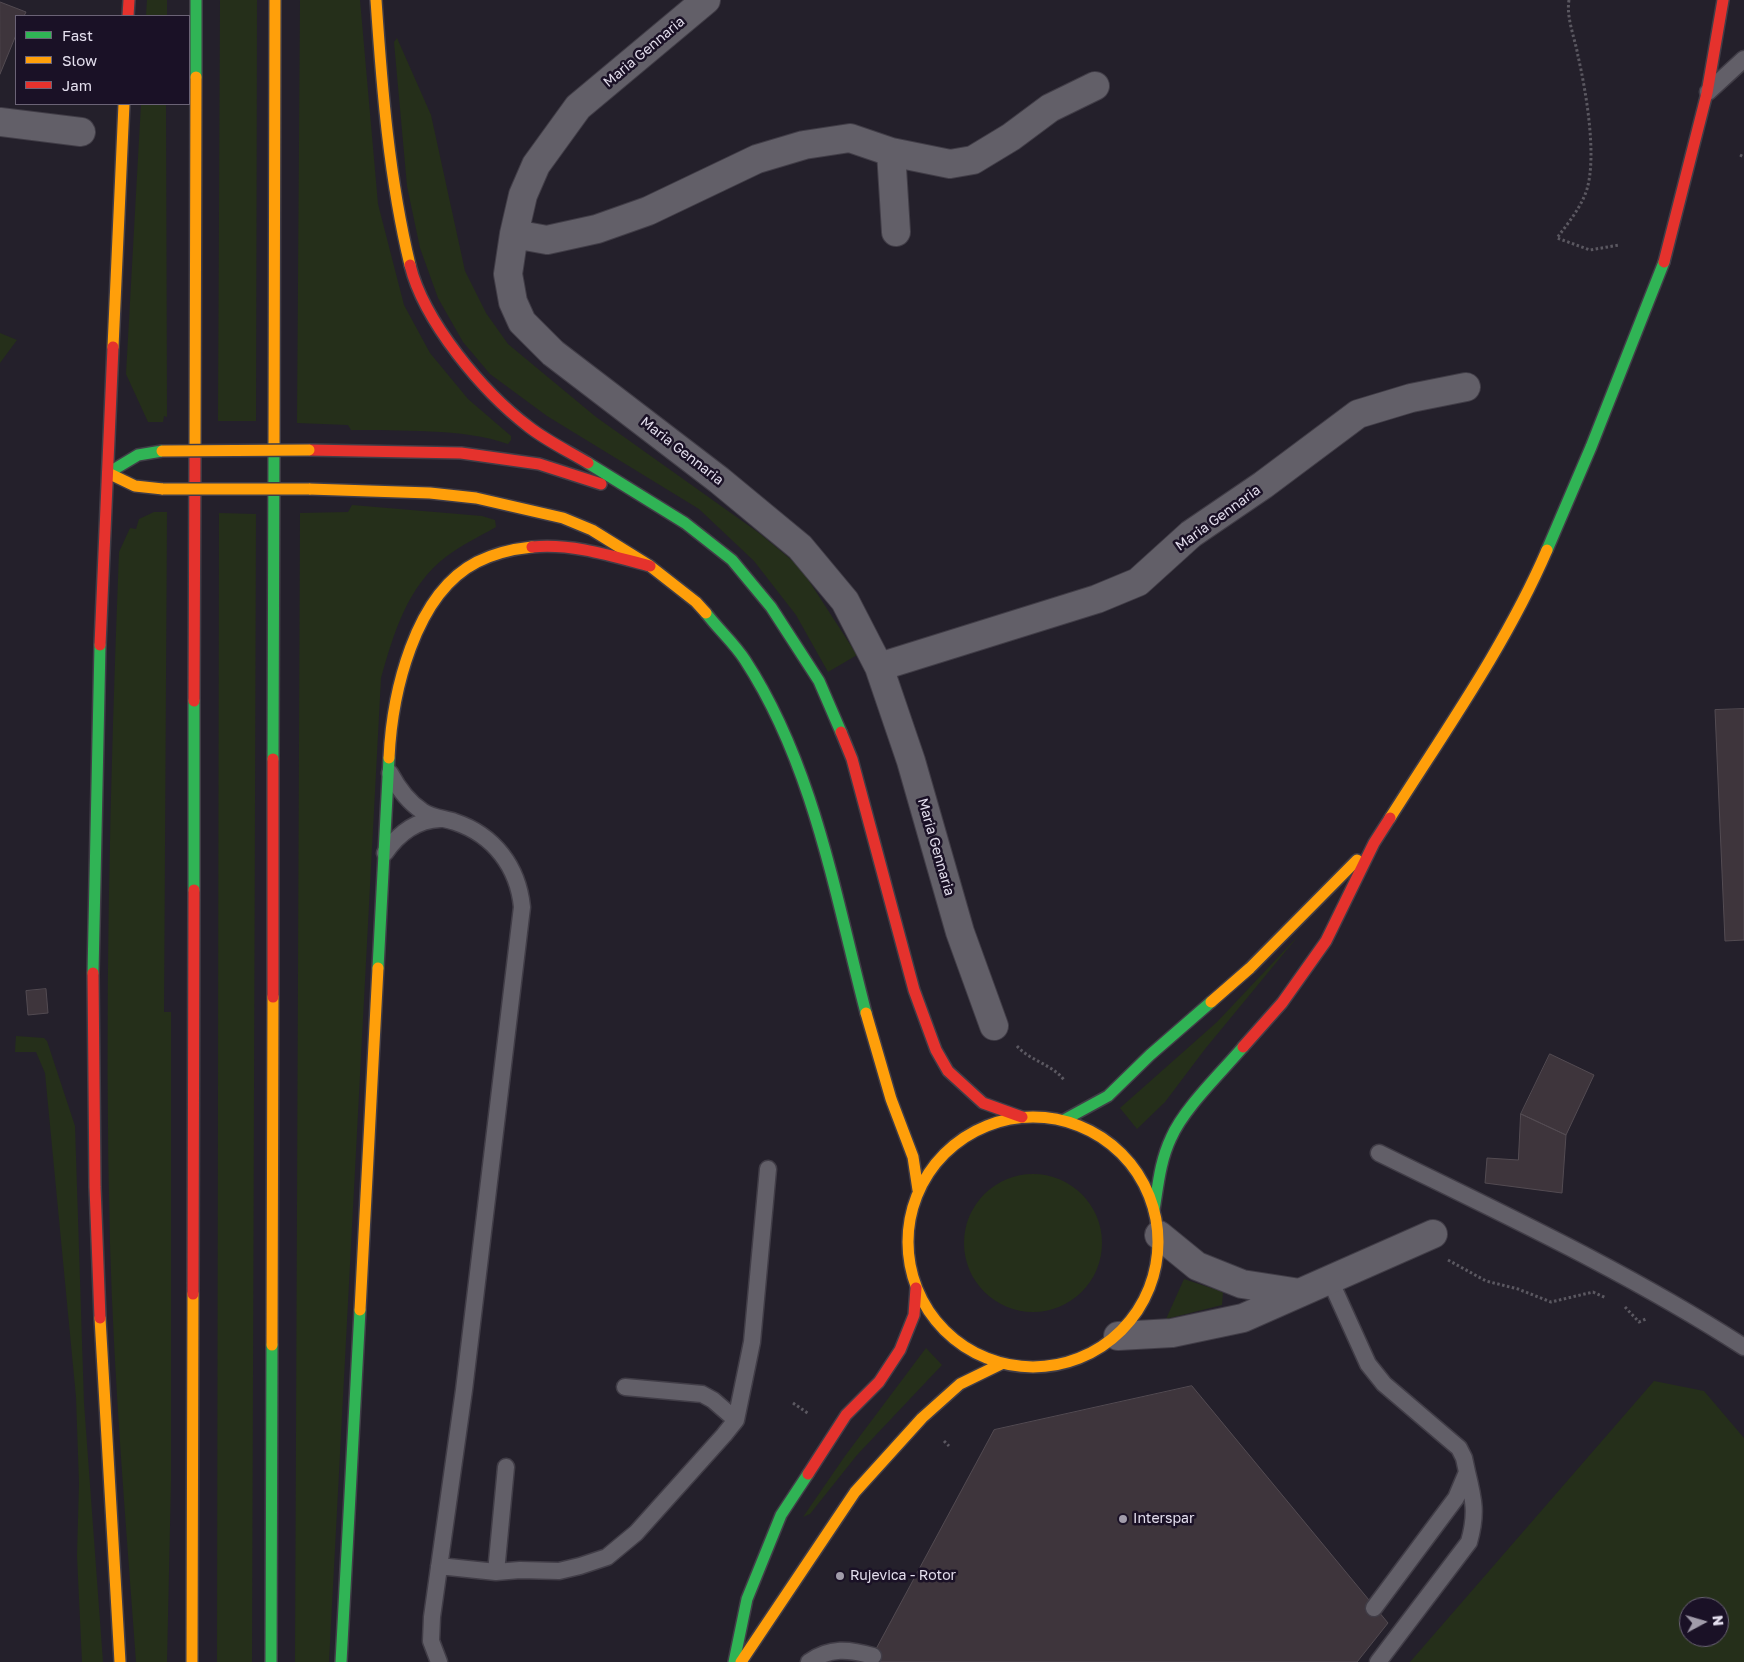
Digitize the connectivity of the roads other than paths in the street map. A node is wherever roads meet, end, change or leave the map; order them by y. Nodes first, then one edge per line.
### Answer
1 (129, 0) edge
2 (196, 0) edge
3 (275, 0) edge
4 (376, 0) edge
5 (706, 0) edge
6 (1723, 0) edge
7 (128, 15) edge
8 (1744, 59) edge
9 (1096, 86) dead end
10 (1707, 93) junction
11 (124, 105) edge
12 (0, 122) edge
13 (81, 132) dead end
14 (891, 152) junction
15 (896, 232) dead end
16 (514, 234) junction
17 (1466, 387) dead end
18 (108, 473) junction
19 (639, 496) junction
20 (650, 566) junction
21 (879, 667) junction
22 (388, 770) junction
23 (440, 819) junction
24 (1374, 843) junction
25 (384, 854) junction
26 (994, 1026) road end
27 (1022, 1117) junction
28 (1064, 1120) junction
29 (1379, 1153) dead end
30 (768, 1169) dead end
31 (918, 1190) junction
32 (1156, 1222) junction
33 (1438, 1246) road end
34 (1330, 1280) junction
35 (916, 1288) junction
36 (1300, 1293) junction
37 (1118, 1336) junction
38 (1744, 1347) edge
39 (1001, 1364) junction
40 (625, 1387) dead end
41 (736, 1420) junction
42 (506, 1467) dead end
43 (1466, 1472) junction
44 (439, 1566) junction
45 (496, 1572) junction
46 (1374, 1608) dead end
47 (873, 1656) dead end
48 (120, 1662) edge
49 (192, 1662) edge
50 (271, 1662) edge
51 (342, 1662) edge
52 (438, 1662) edge
53 (734, 1662) edge
54 (741, 1662) edge
55 (809, 1662) edge
56 (1378, 1662) edge

1 - 7 main road
2 - 49 main road
3 - 50 main road
4 - 19 main road
5 - 16 street, Maria Gennaria
6 - 10 main road
8 - 10 lane
9 - 14 street
10 - 24 main road
11 - 18 main road
12 - 13 street
14 - 15 street
14 - 16 street
16 - 21 street, Maria Gennaria
17 - 21 street, Maria Gennaria
18 - 19 main road, bridge
18 - 20 main road, bridge
18 - 48 main road
19 - 27 main road
20 - 22 main road
20 - 31 main road
21 - 26 street, Maria Gennaria
22 - 23 lane
22 - 25 main road
23 - 25 lane
23 - 44 lane
24 - 28 main road
24 - 32 main road
25 - 51 main road
27 - 28 main road
27 - 31 main road
28 - 32 main road
29 - 38 lane
30 - 41 lane
31 - 35 main road
32 - 36 street
32 - 37 main road
33 - 34 street
34 - 36 street
34 - 43 lane
35 - 39 main road
35 - 53 main road
36 - 37 street
37 - 39 main road
39 - 54 main road
40 - 41 lane
41 - 45 lane
42 - 45 lane
43 - 46 lane
43 - 56 lane
44 - 45 lane
44 - 52 lane
47 - 55 lane

